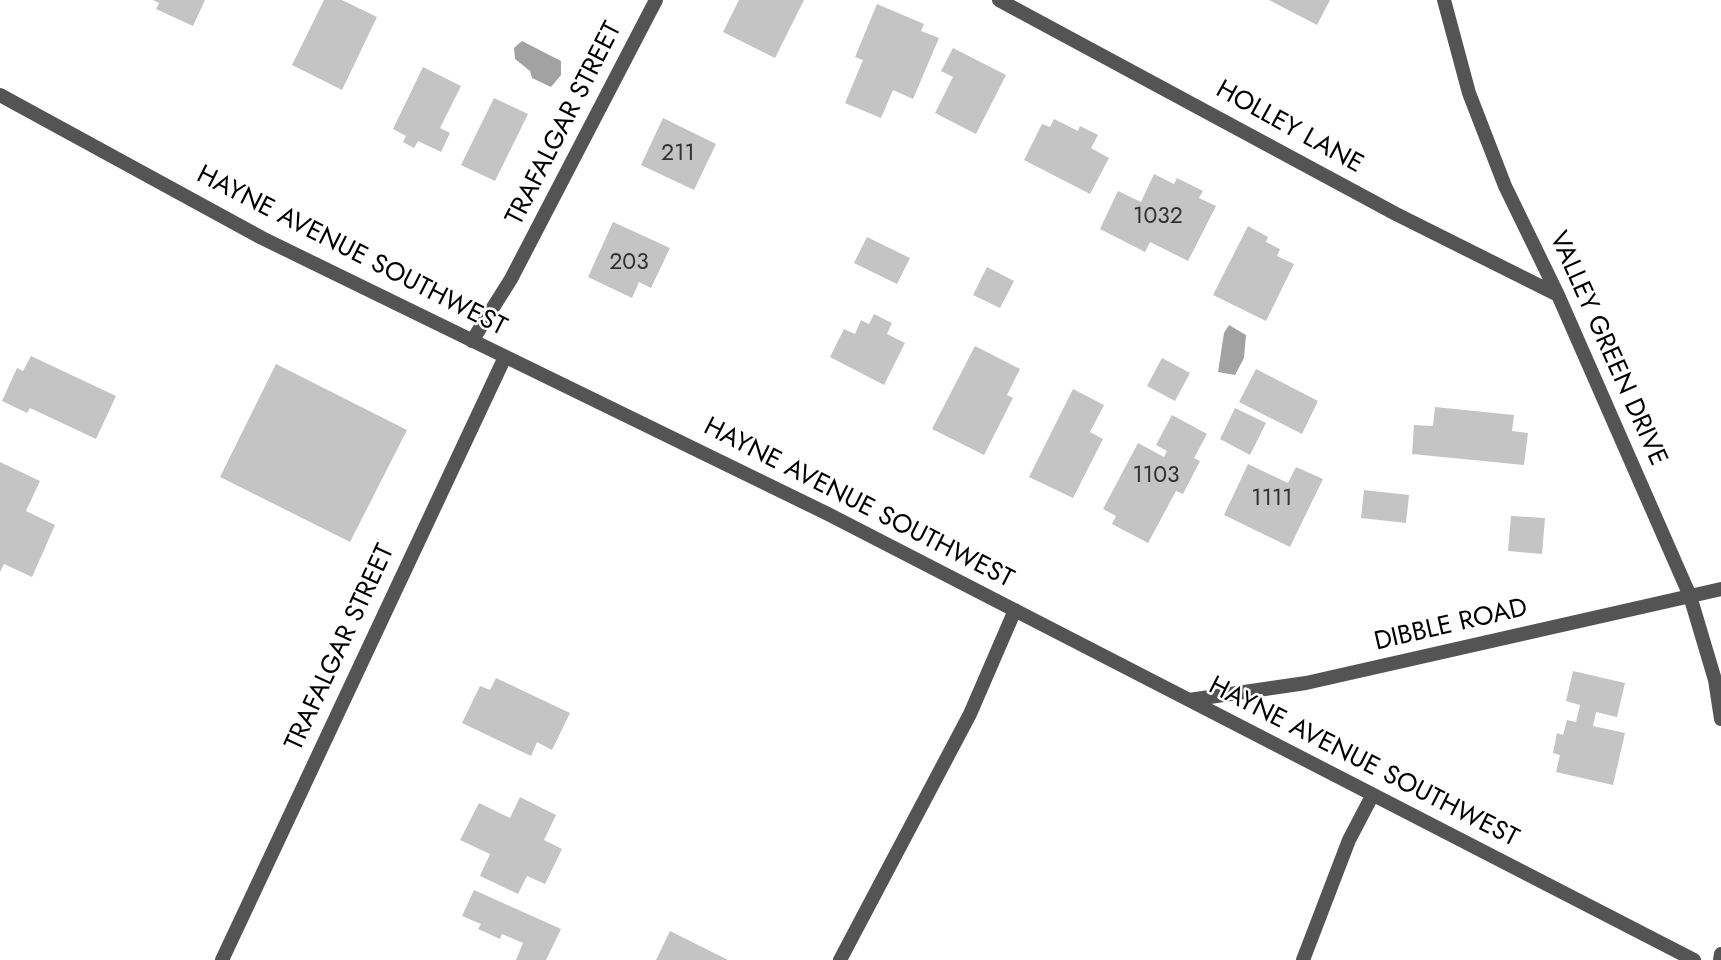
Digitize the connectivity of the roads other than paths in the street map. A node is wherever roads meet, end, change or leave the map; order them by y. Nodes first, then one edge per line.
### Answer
1 (656, 0) edge
2 (999, 0) edge
3 (1444, 0) edge
4 (0, 95) edge
5 (1558, 295) junction
6 (471, 341) junction
7 (505, 357) junction
8 (1721, 589) edge
9 (1690, 596) junction
10 (1015, 610) junction
11 (1189, 701) junction
12 (1721, 719) edge
13 (1372, 796) junction
14 (1721, 954) edge
15 (222, 960) edge
16 (840, 960) edge
17 (1303, 960) edge
18 (1694, 960) edge
19 (1720, 960) edge

1 - 6 street, TRAFALGAR STREET
2 - 5 street, HOLLEY LANE
3 - 5 street, VALLEY GREEN DRIVE
4 - 6 street, HAYNE AVENUE SOUTHWEST
5 - 9 street, VALLEY GREEN DRIVE
6 - 7 street, HAYNE AVENUE SOUTHWEST
7 - 10 street, HAYNE AVENUE SOUTHWEST
7 - 15 street, TRAFALGAR STREET
8 - 9 street, DIBBLE ROAD
9 - 11 street, DIBBLE ROAD
9 - 12 street, VALLEY GREEN DRIVE
10 - 11 street, HAYNE AVENUE SOUTHWEST
10 - 16 street
11 - 13 street, HAYNE AVENUE SOUTHWEST
13 - 17 street
13 - 18 street, HAYNE AVENUE SOUTHWEST
14 - 19 street

